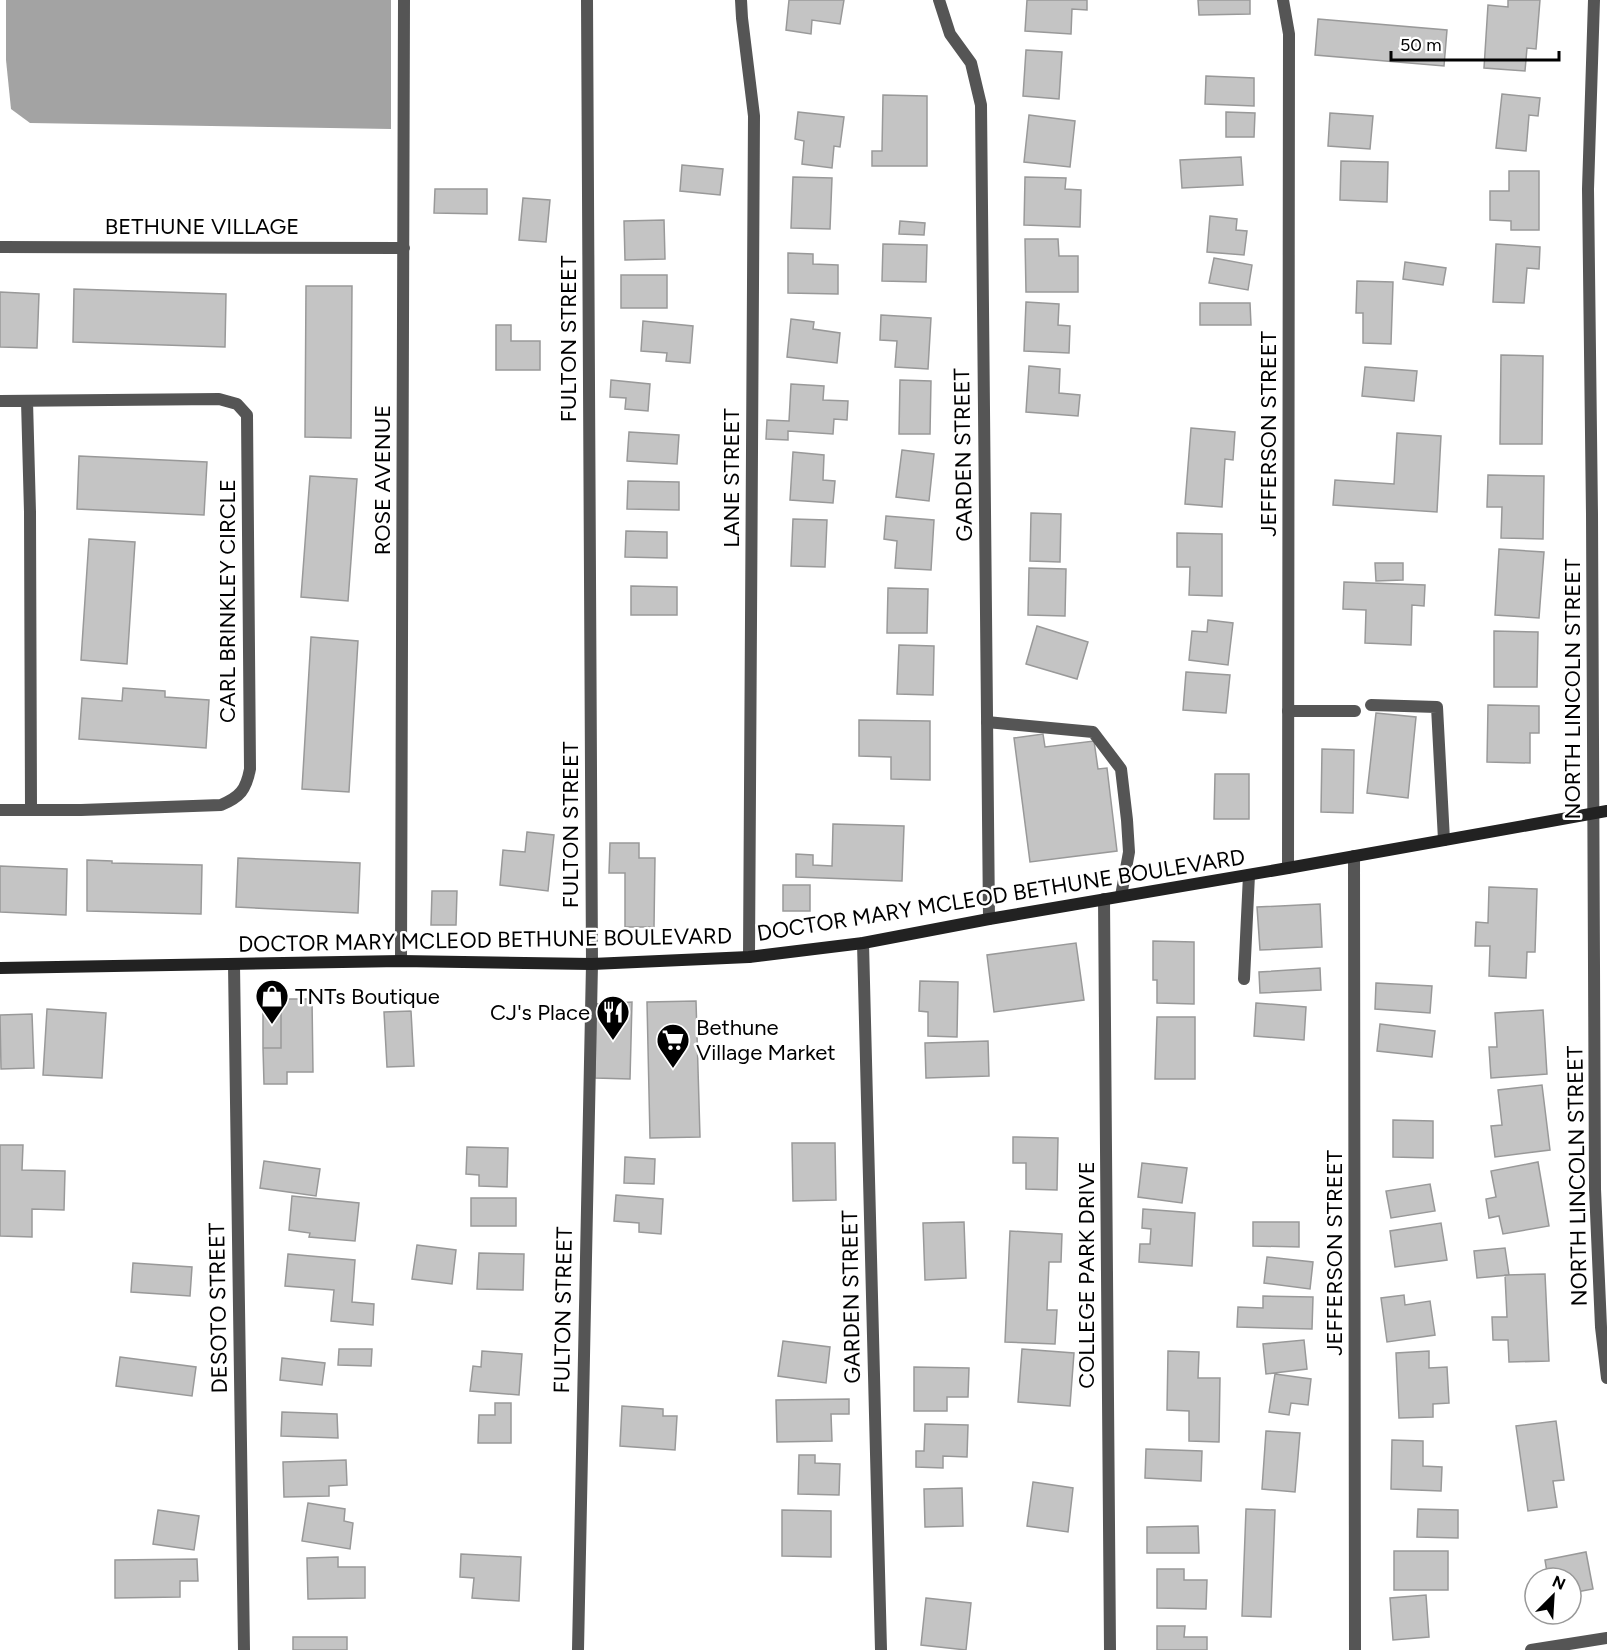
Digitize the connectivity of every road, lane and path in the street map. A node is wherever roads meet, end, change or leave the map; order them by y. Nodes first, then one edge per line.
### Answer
1 (404, 0) edge
2 (586, 0) edge
3 (741, 0) edge
4 (939, 0) edge
5 (1283, 0) edge
6 (1594, 0) edge
7 (0, 247) edge
8 (404, 248) junction
9 (0, 401) edge
10 (27, 401) junction
11 (1371, 705) dead end
12 (1288, 711) junction
13 (1355, 711) dead end
14 (987, 722) junction
15 (0, 810) edge
16 (32, 810) junction
17 (1601, 812) edge
18 (1443, 840) junction
19 (1354, 855) junction
20 (1288, 868) junction
21 (1249, 875) junction
22 (1121, 896) junction
23 (1104, 899) junction
24 (989, 919) junction
25 (863, 943) junction
26 (749, 957) junction
27 (401, 961) junction
28 (592, 964) junction
29 (234, 965) junction
30 (0, 968) edge
31 (1244, 979) dead end
32 (1607, 1378) edge
33 (1607, 1638) edge
34 (244, 1650) edge
35 (578, 1650) edge
36 (881, 1650) edge
37 (1110, 1650) edge
38 (1355, 1650) edge
39 (1531, 1650) edge

1 - 8 street, ROSE AVENUE
2 - 28 street, FULTON STREET
3 - 26 street, LANE STREET
4 - 14 street, GARDEN STREET
5 - 12 street, JEFFERSON STREET
6 - 17 street, NORTH LINCOLN STREET
7 - 8 street, BETHUNE VILLAGE
8 - 27 street, ROSE AVENUE
9 - 10 street, CARL BRINKLEY CIRCLE
10 - 16 street
10 - 16 street, CARL BRINKLEY CIRCLE
11 - 18 street
12 - 13 street
12 - 20 street, JEFFERSON STREET
14 - 22 street
14 - 24 street, GARDEN STREET
15 - 16 street, CARL BRINKLEY CIRCLE
17 - 18 street, DOCTOR MARY MCLEOD BETHUNE BOULEVARD
17 - 32 street, NORTH LINCOLN STREET
18 - 19 street, DOCTOR MARY MCLEOD BETHUNE BOULEVARD
19 - 20 street, DOCTOR MARY MCLEOD BETHUNE BOULEVARD
19 - 38 street, JEFFERSON STREET
20 - 21 street, DOCTOR MARY MCLEOD BETHUNE BOULEVARD
21 - 22 street, DOCTOR MARY MCLEOD BETHUNE BOULEVARD
21 - 31 street
22 - 23 street, DOCTOR MARY MCLEOD BETHUNE BOULEVARD
23 - 24 street, DOCTOR MARY MCLEOD BETHUNE BOULEVARD
23 - 37 street, COLLEGE PARK DRIVE
24 - 25 street, DOCTOR MARY MCLEOD BETHUNE BOULEVARD
25 - 26 street, DOCTOR MARY MCLEOD BETHUNE BOULEVARD
25 - 36 street, GARDEN STREET
26 - 28 street, DOCTOR MARY MCLEOD BETHUNE BOULEVARD
27 - 28 street, DOCTOR MARY MCLEOD BETHUNE BOULEVARD
27 - 29 street, DOCTOR MARY MCLEOD BETHUNE BOULEVARD
28 - 35 street, FULTON STREET
29 - 30 street, DOCTOR MARY MCLEOD BETHUNE BOULEVARD
29 - 34 street, DESOTO STREET
33 - 39 street

